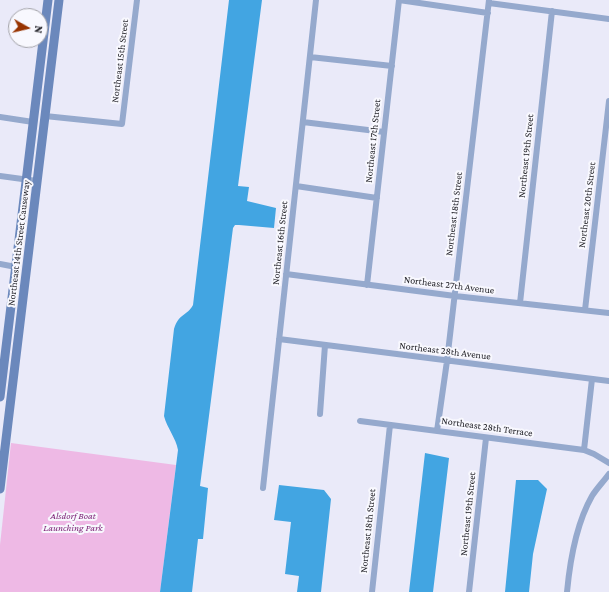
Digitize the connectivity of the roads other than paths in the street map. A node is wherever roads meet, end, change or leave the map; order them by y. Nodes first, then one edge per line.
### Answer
1 (48, 0) edge
2 (59, 0) edge
3 (137, 0) edge
4 (316, 0) edge
5 (399, 0) edge
6 (489, 1) edge
7 (552, 11) junction
8 (488, 13) junction
9 (609, 19) edge
10 (310, 57) junction
11 (392, 66) junction
12 (37, 94) junction
13 (609, 101) edge
14 (45, 116) junction
15 (0, 117) edge
16 (34, 122) junction
17 (303, 122) junction
18 (384, 132) junction
19 (0, 176) edge
20 (26, 180) junction
21 (37, 181) junction
22 (296, 186) junction
23 (377, 198) junction
24 (28, 255) junction
25 (0, 264) edge
26 (16, 266) junction
27 (286, 274) junction
28 (367, 285) junction
29 (455, 296) junction
30 (520, 303) junction
31 (585, 310) junction
32 (609, 313) edge
33 (279, 339) junction
34 (325, 345) junction
35 (3, 353) edge
36 (16, 355) junction
37 (447, 361) junction
38 (592, 379) junction
39 (609, 381) edge
40 (0, 397) edge
41 (320, 414) dead end
42 (360, 421) dead end
43 (390, 425) junction
44 (437, 431) junction
45 (486, 438) junction
46 (584, 450) junction
47 (2, 451) edge
48 (609, 463) edge
49 (609, 474) edge
50 (263, 488) dead end
51 (0, 489) edge
52 (372, 592) edge
53 (469, 592) edge
54 (567, 592) edge

1 - 12 main road, Northeast 14th Street Causeway
2 - 14 main road, Northeast 14th Street Causeway
3 - 14 street, Northeast 15th Street
4 - 10 street, Northeast 16th Street
5 - 8 street
5 - 11 street, Northeast 17th Street
6 - 7 street
6 - 8 street, Northeast 18th Street
7 - 9 street
7 - 30 street, Northeast 19th Street
8 - 29 street, Northeast 18th Street
10 - 11 street
10 - 17 street, Northeast 16th Street
11 - 18 street, Northeast 17th Street
12 - 14 main road
12 - 16 main road, Northeast 14th Street Causeway
13 - 31 street, Northeast 20th Street
14 - 21 main road, Northeast 14th Street Causeway
15 - 16 street
16 - 20 main road, Northeast 14th Street Causeway
17 - 18 street
17 - 22 street, Northeast 16th Street
18 - 23 street, Northeast 17th Street
19 - 20 street
20 - 21 street
20 - 26 main road, Northeast 14th Street Causeway
21 - 24 main road, Northeast 14th Street Causeway
22 - 23 street
22 - 27 street, Northeast 16th Street
23 - 28 street, Northeast 17th Street
24 - 26 main road
24 - 36 main road, Northeast 14th Street Causeway
25 - 26 street
26 - 35 main road, Northeast 14th Street Causeway
27 - 28 street, Northeast 27th Avenue
27 - 33 street, Northeast 16th Street
28 - 29 street, Northeast 27th Avenue
29 - 30 street, Northeast 27th Avenue
29 - 37 street, Northeast 18th Street
30 - 31 street, Northeast 27th Avenue
31 - 32 street, Northeast 27th Avenue
33 - 34 street, Northeast 28th Avenue
33 - 50 street, Northeast 16th Street
34 - 37 street, Northeast 28th Avenue
34 - 41 street
35 - 36 street
35 - 40 main road, Northeast 14th Street Causeway
36 - 47 main road, Northeast 14th Street Causeway
37 - 38 street, Northeast 28th Avenue
37 - 44 street, Northeast 18th Street
38 - 39 street, Northeast 28th Avenue
38 - 46 street
42 - 43 street, Northeast 28th Terrace
43 - 44 street, Northeast 28th Terrace
43 - 52 street, Northeast 18th Street
44 - 45 street, Northeast 28th Terrace
45 - 46 street, Northeast 28th Terrace
45 - 53 street, Northeast 19th Street
46 - 48 street, Northeast 28th Terrace
47 - 51 main road, Northeast 14th Street Causeway
49 - 54 street

